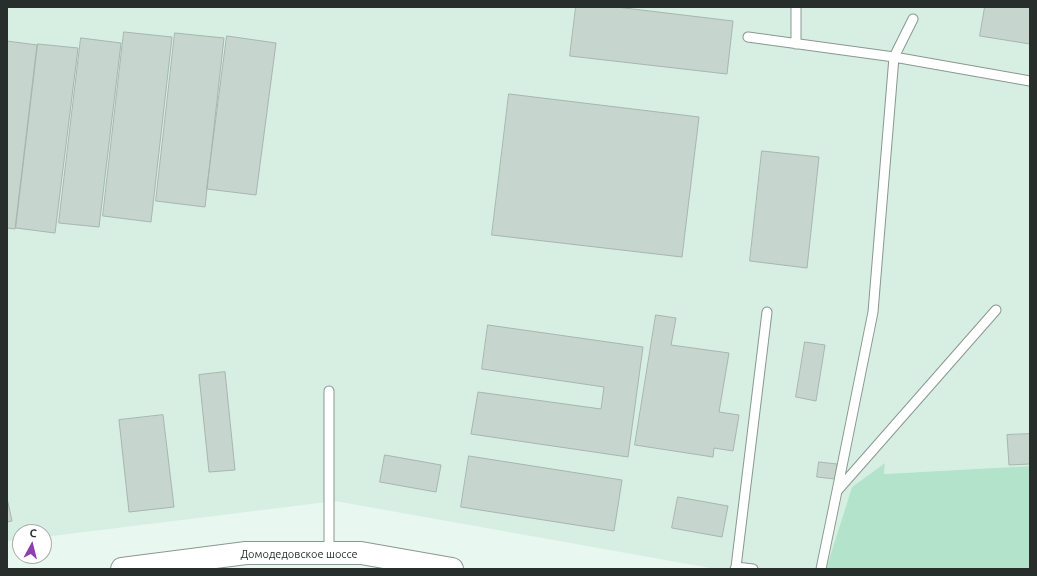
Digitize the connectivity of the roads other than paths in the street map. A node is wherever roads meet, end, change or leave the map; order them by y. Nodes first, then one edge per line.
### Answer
1 (796, 7) edge
2 (913, 19) dead end
3 (748, 38) dead end
4 (796, 44) junction
5 (894, 57) junction
6 (1030, 81) edge
7 (996, 310) dead end
8 (767, 312) dead end
9 (329, 391) dead end
10 (837, 491) junction
11 (329, 553) junction
12 (735, 568) edge
13 (122, 569) edge
14 (452, 569) edge
15 (753, 569) edge
16 (821, 569) edge

1 - 4 lane
2 - 5 lane
3 - 4 lane
4 - 5 lane
5 - 6 lane
5 - 10 lane
7 - 10 lane
8 - 12 lane
9 - 11 lane
10 - 16 lane
11 - 13 main road, Домодедовское шоссе
11 - 14 main road, Домодедовское шоссе
12 - 15 lane

